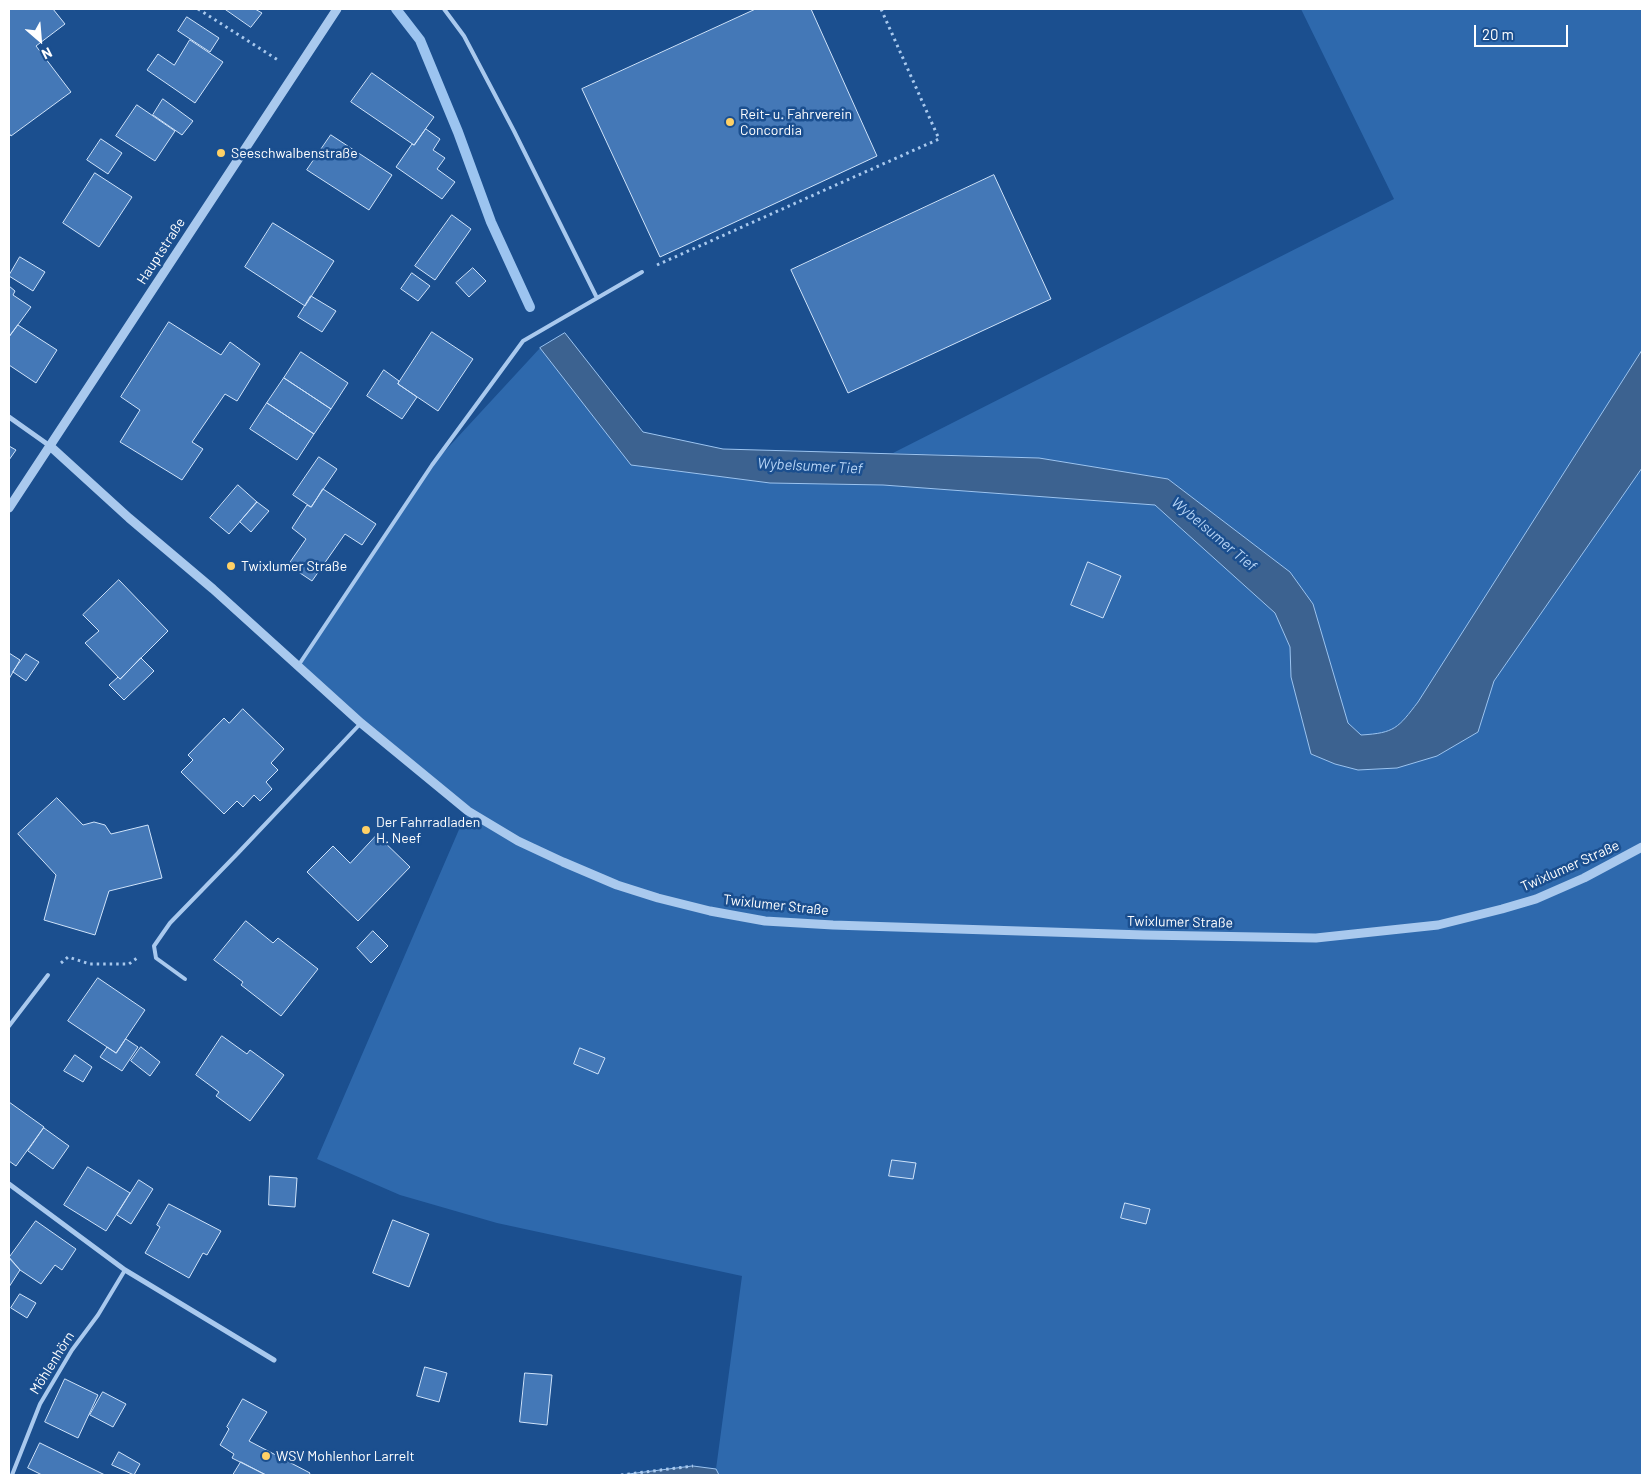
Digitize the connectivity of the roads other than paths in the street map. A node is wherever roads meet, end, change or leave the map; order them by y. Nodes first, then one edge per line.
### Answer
1 (337, 9) edge
2 (444, 9) edge
3 (642, 272) road end
4 (596, 298) junction
5 (9, 417) edge
6 (50, 446) junction
7 (9, 508) edge
8 (298, 666) junction
9 (361, 723) junction
10 (1642, 847) edge
11 (48, 974) road end
12 (185, 979) dead end
13 (9, 1026) edge
14 (9, 1184) edge
15 (125, 1270) junction
16 (274, 1360) dead end
17 (12, 1475) edge

1 - 6 street, Hauptstraße
2 - 4 lane
3 - 4 lane
4 - 8 lane
5 - 6 street
6 - 7 street, Hauptstraße
6 - 8 street, Twixlumer Straße
8 - 9 street, Twixlumer Straße
9 - 10 street, Twixlumer Straße
9 - 12 lane
11 - 13 lane
14 - 15 street
15 - 16 street
15 - 17 lane, Möhlenhörn

